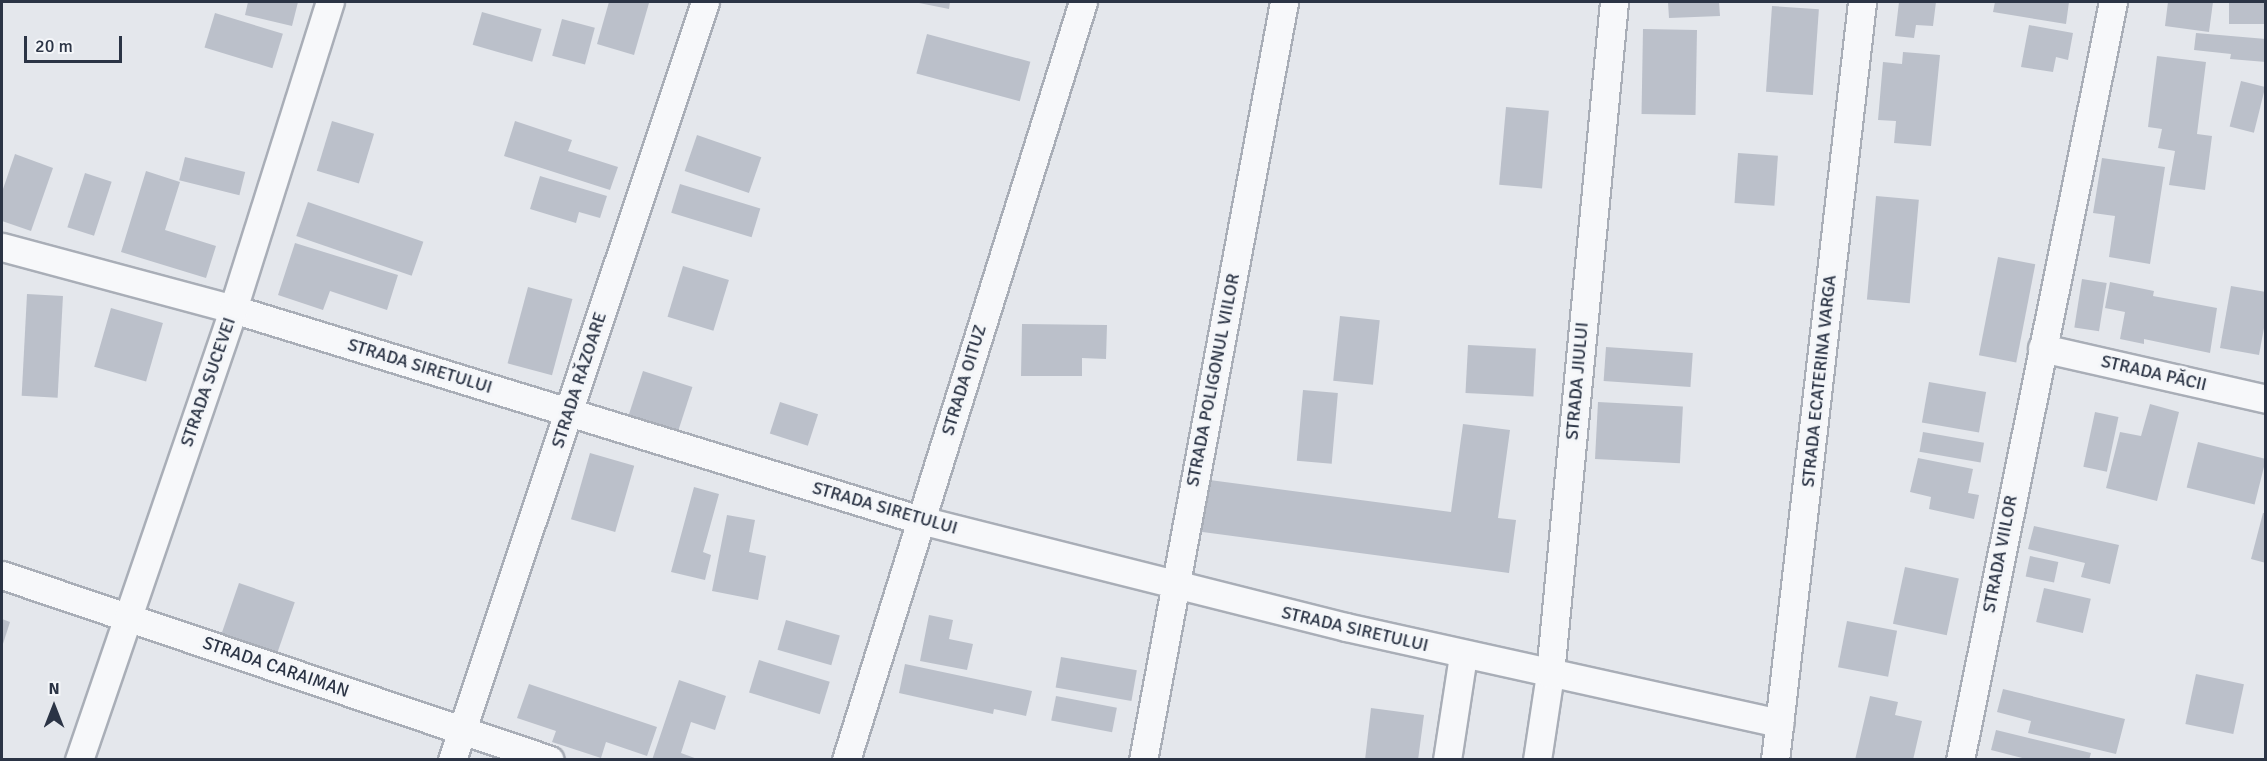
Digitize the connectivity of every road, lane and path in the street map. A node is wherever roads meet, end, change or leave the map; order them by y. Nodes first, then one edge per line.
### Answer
1 (330, 2) edge
2 (705, 2) edge
3 (1083, 2) edge
4 (1284, 2) edge
5 (1614, 2) edge
6 (1862, 2) edge
7 (2113, 2) edge
8 (2, 247) edge
9 (233, 309) junction
10 (2042, 348) junction
11 (2265, 399) edge
12 (568, 411) junction
13 (920, 520) junction
14 (2, 575) edge
15 (1175, 586) junction
16 (127, 617) junction
17 (1464, 655) junction
18 (1550, 674) junction
19 (1780, 723) junction
20 (462, 730) junction
21 (79, 759) edge
22 (452, 759) edge
23 (550, 759) edge
24 (846, 759) edge
25 (1143, 759) edge
26 (1447, 759) edge
27 (1538, 759) edge
28 (1775, 759) edge
29 (1960, 759) edge

1 - 9 street, STRADA SUCEVEI
2 - 12 street, STRADA RĂZOARE
3 - 13 street, STRADA OITUZ
4 - 15 street, STRADA POLIGONUL VIILOR
5 - 18 street, STRADA JIULUI
6 - 19 street, STRADA ECATERINA VARGA
7 - 10 street, STRADA VIILOR
8 - 9 street, STRADA SIRETULUI
9 - 12 street, STRADA SIRETULUI
9 - 16 street, STRADA SUCEVEI
10 - 11 street, STRADA PĂCII
10 - 29 street, STRADA VIILOR
12 - 13 street, STRADA SIRETULUI
12 - 20 street, STRADA RĂZOARE
13 - 15 street, STRADA SIRETULUI
13 - 24 street, STRADA OITUZ
14 - 16 street, STRADA CARAIMAN
15 - 17 street, STRADA SIRETULUI
15 - 25 street, STRADA POLIGONUL VIILOR
16 - 20 street, STRADA CARAIMAN
16 - 21 street, STRADA SUCEVEI
17 - 18 street, STRADA SIRETULUI
17 - 26 street
18 - 19 street, STRADA SIRETULUI
18 - 27 street, STRADA JIULUI
19 - 28 street, STRADA ECATERINA VARGA
20 - 22 street, STRADA RĂZOARE
20 - 23 street, STRADA CARAIMAN

